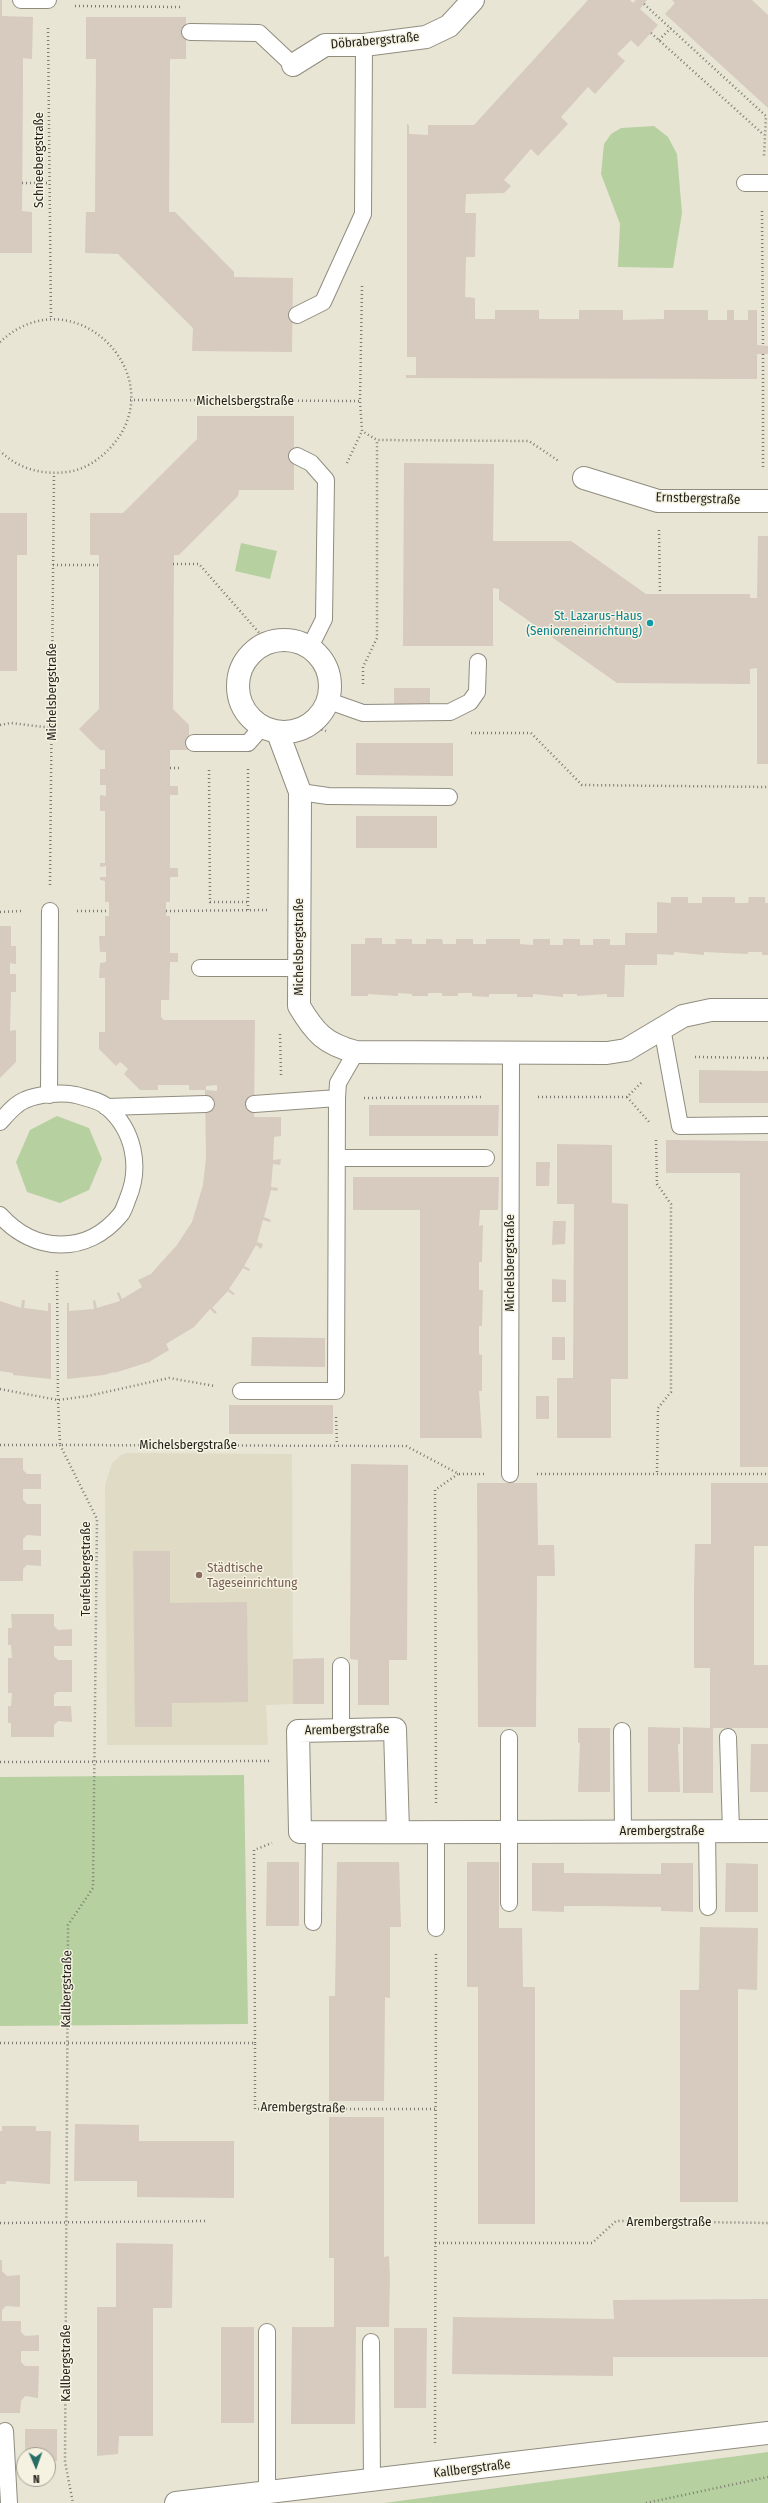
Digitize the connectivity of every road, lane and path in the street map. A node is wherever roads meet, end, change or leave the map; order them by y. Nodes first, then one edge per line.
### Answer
1 (21, 0) edge
2 (473, 0) edge
3 (48, 3) edge
4 (644, 4) dead end
5 (182, 7) dead end
6 (671, 28) junction
7 (190, 32) dead end
8 (651, 33) dead end
9 (659, 40) junction
10 (364, 45) junction
11 (694, 49) dead end
12 (293, 65) joint
13 (765, 136) dead end
14 (22, 183) dead end
15 (50, 183) junction
16 (744, 183) dead end
17 (768, 183) edge
18 (362, 285) dead end
19 (296, 315) dead end
20 (51, 319) junction
21 (0, 342) edge
22 (763, 354) dead end
23 (130, 400) junction
24 (360, 401) junction
25 (377, 440) junction
26 (0, 451) edge
27 (296, 456) dead end
28 (54, 473) junction
29 (584, 478) joint
30 (658, 501) junction
31 (766, 501) edge
32 (53, 564) junction
33 (174, 564) dead end
34 (99, 565) dead end
35 (660, 594) dead end
36 (268, 643) junction
37 (310, 647) junction
38 (478, 662) dead end
39 (329, 701) junction
40 (363, 713) junction
41 (0, 726) edge
42 (52, 728) junction
43 (467, 733) dead end
44 (262, 734) junction
45 (194, 743) dead end
46 (170, 768) dead end
47 (186, 768) dead end
48 (202, 768) dead end
49 (768, 787) edge
50 (300, 792) junction
51 (449, 797) dead end
52 (248, 902) junction
53 (50, 911) joint
54 (166, 911) dead end
55 (200, 968) dead end
56 (298, 968) junction
57 (299, 1006) junction
58 (768, 1010) edge
59 (662, 1028) junction
60 (356, 1052) junction
61 (511, 1053) junction
62 (668, 1057) junction
63 (768, 1058) edge
64 (49, 1095) junction
65 (510, 1097) junction
66 (626, 1097) junction
67 (338, 1098) junction
68 (282, 1102) junction
69 (206, 1104) dead end
70 (254, 1104) dead end
71 (106, 1106) junction
72 (0, 1122) edge
73 (651, 1124) dead end
74 (768, 1125) edge
75 (656, 1137) dead end
76 (337, 1158) junction
77 (486, 1158) dead end
78 (0, 1215) edge
79 (57, 1244) junction
80 (0, 1389) edge
81 (241, 1391) joint
82 (58, 1400) junction
83 (0, 1445) edge
84 (60, 1446) junction
85 (658, 1473) junction
86 (459, 1474) junction
87 (510, 1474) junction
88 (768, 1474) edge
89 (341, 1666) dead end
90 (341, 1729) junction
91 (622, 1731) dead end
92 (728, 1737) dead end
93 (509, 1738) dead end
94 (297, 1761) junction
95 (0, 1762) edge
96 (95, 1762) junction
97 (707, 1830) junction
98 (510, 1831) junction
99 (623, 1831) junction
100 (731, 1831) junction
101 (768, 1831) edge
102 (307, 1832) junction
103 (398, 1832) junction
104 (436, 1832) junction
105 (509, 1903) dead end
106 (708, 1907) dead end
107 (312, 1922) dead end
108 (436, 1928) joint
109 (0, 2043) edge
110 (66, 2043) junction
111 (255, 2043) junction
112 (436, 2109) junction
113 (208, 2221) dead end
114 (0, 2223) edge
115 (66, 2223) junction
116 (768, 2223) edge
117 (435, 2243) junction
118 (267, 2332) dead end
119 (371, 2342) dead end
120 (5, 2431) dead end
121 (768, 2433) edge
122 (435, 2473) junction
123 (768, 2477) edge
124 (372, 2480) junction
125 (267, 2492) junction
126 (9, 2503) edge
127 (73, 2503) edge
128 (176, 2503) edge
129 (646, 2503) edge

1 - 3 lane
2 - 10 street, Döbrabergstraße
3 - 5 path
3 - 15 path, Schneebergstraße
4 - 6 path
6 - 9 path
6 - 11 path
7 - 12 lane
8 - 9 path
9 - 13 path
10 - 12 street, Döbrabergstraße
10 - 19 lane
14 - 15 path
15 - 20 path, Schneebergstraße
16 - 17 lane
18 - 24 path
20 - 21 path
20 - 23 path
22 - 31 path
23 - 24 path, Michelsbergstraße
23 - 28 path
24 - 25 path
25 - 29 path
25 - 40 path
26 - 28 path
27 - 37 lane
28 - 32 path, Michelsbergstraße
29 - 30 street, Ernstbergstraße
30 - 31 street, Ernstbergstraße
30 - 35 path
32 - 34 path
32 - 42 path, Michelsbergstraße
33 - 36 path
36 - 37 street, Michelsbergstraße
36 - 44 street, Michelsbergstraße
37 - 39 street, Michelsbergstraße
38 - 40 lane
39 - 40 lane
39 - 44 street
41 - 42 path
42 - 53 path, Michelsbergstraße
43 - 49 path
44 - 45 lane
44 - 50 street, Michelsbergstraße
44 - 52 path
46 - 47 path
48 - 52 path
50 - 51 lane
50 - 56 street, Michelsbergstraße
52 - 54 path
53 - 64 lane
55 - 56 lane
56 - 57 street, Michelsbergstraße
57 - 60 street, Michelsbergstraße
57 - 68 path
58 - 59 street, Michelsbergstraße
59 - 61 street, Michelsbergstraße
59 - 62 lane
60 - 61 street, Michelsbergstraße
60 - 67 lane
61 - 65 lane, Michelsbergstraße
62 - 63 path
62 - 66 path
62 - 74 lane
64 - 71 lane
64 - 72 lane
65 - 66 path
65 - 67 path
65 - 87 lane, Michelsbergstraße
66 - 73 path
67 - 68 lane
67 - 76 lane
68 - 70 lane
69 - 71 lane
71 - 79 lane
75 - 85 path
76 - 77 lane
76 - 81 lane
78 - 79 lane
79 - 82 path
80 - 82 path
81 - 82 path
82 - 84 path
83 - 84 path
84 - 86 path, Michelsbergstraße
84 - 96 path, Teufelsbergstraße
85 - 87 path, Michelsbergstraße
85 - 88 path, Michelsbergstraße
86 - 87 path, Michelsbergstraße
86 - 104 path
89 - 90 lane
90 - 94 street, Arembergstraße
90 - 103 street, Arembergstraße
91 - 99 lane
92 - 100 lane
93 - 98 lane
94 - 96 path
94 - 102 street, Arembergstraße
95 - 96 path
96 - 110 path, Kallbergstraße
97 - 99 street, Arembergstraße
97 - 100 street, Arembergstraße
97 - 106 lane
98 - 99 street, Arembergstraße
98 - 104 street, Arembergstraße
98 - 105 lane
100 - 101 street, Arembergstraße
102 - 103 street, Arembergstraße
102 - 107 lane
102 - 111 path
103 - 104 street, Arembergstraße
104 - 108 lane
108 - 112 path
109 - 110 path
110 - 111 path
110 - 115 path, Kallbergstraße
111 - 112 path, Arembergstraße
112 - 117 path
113 - 115 path
114 - 115 path
115 - 127 path, Kallbergstraße
116 - 117 path, Arembergstraße
117 - 122 path
118 - 125 lane
119 - 124 lane
120 - 126 lane
121 - 122 street, Kallbergstraße
122 - 124 street, Kallbergstraße
123 - 129 path
124 - 125 street, Kallbergstraße
125 - 128 street, Kallbergstraße

